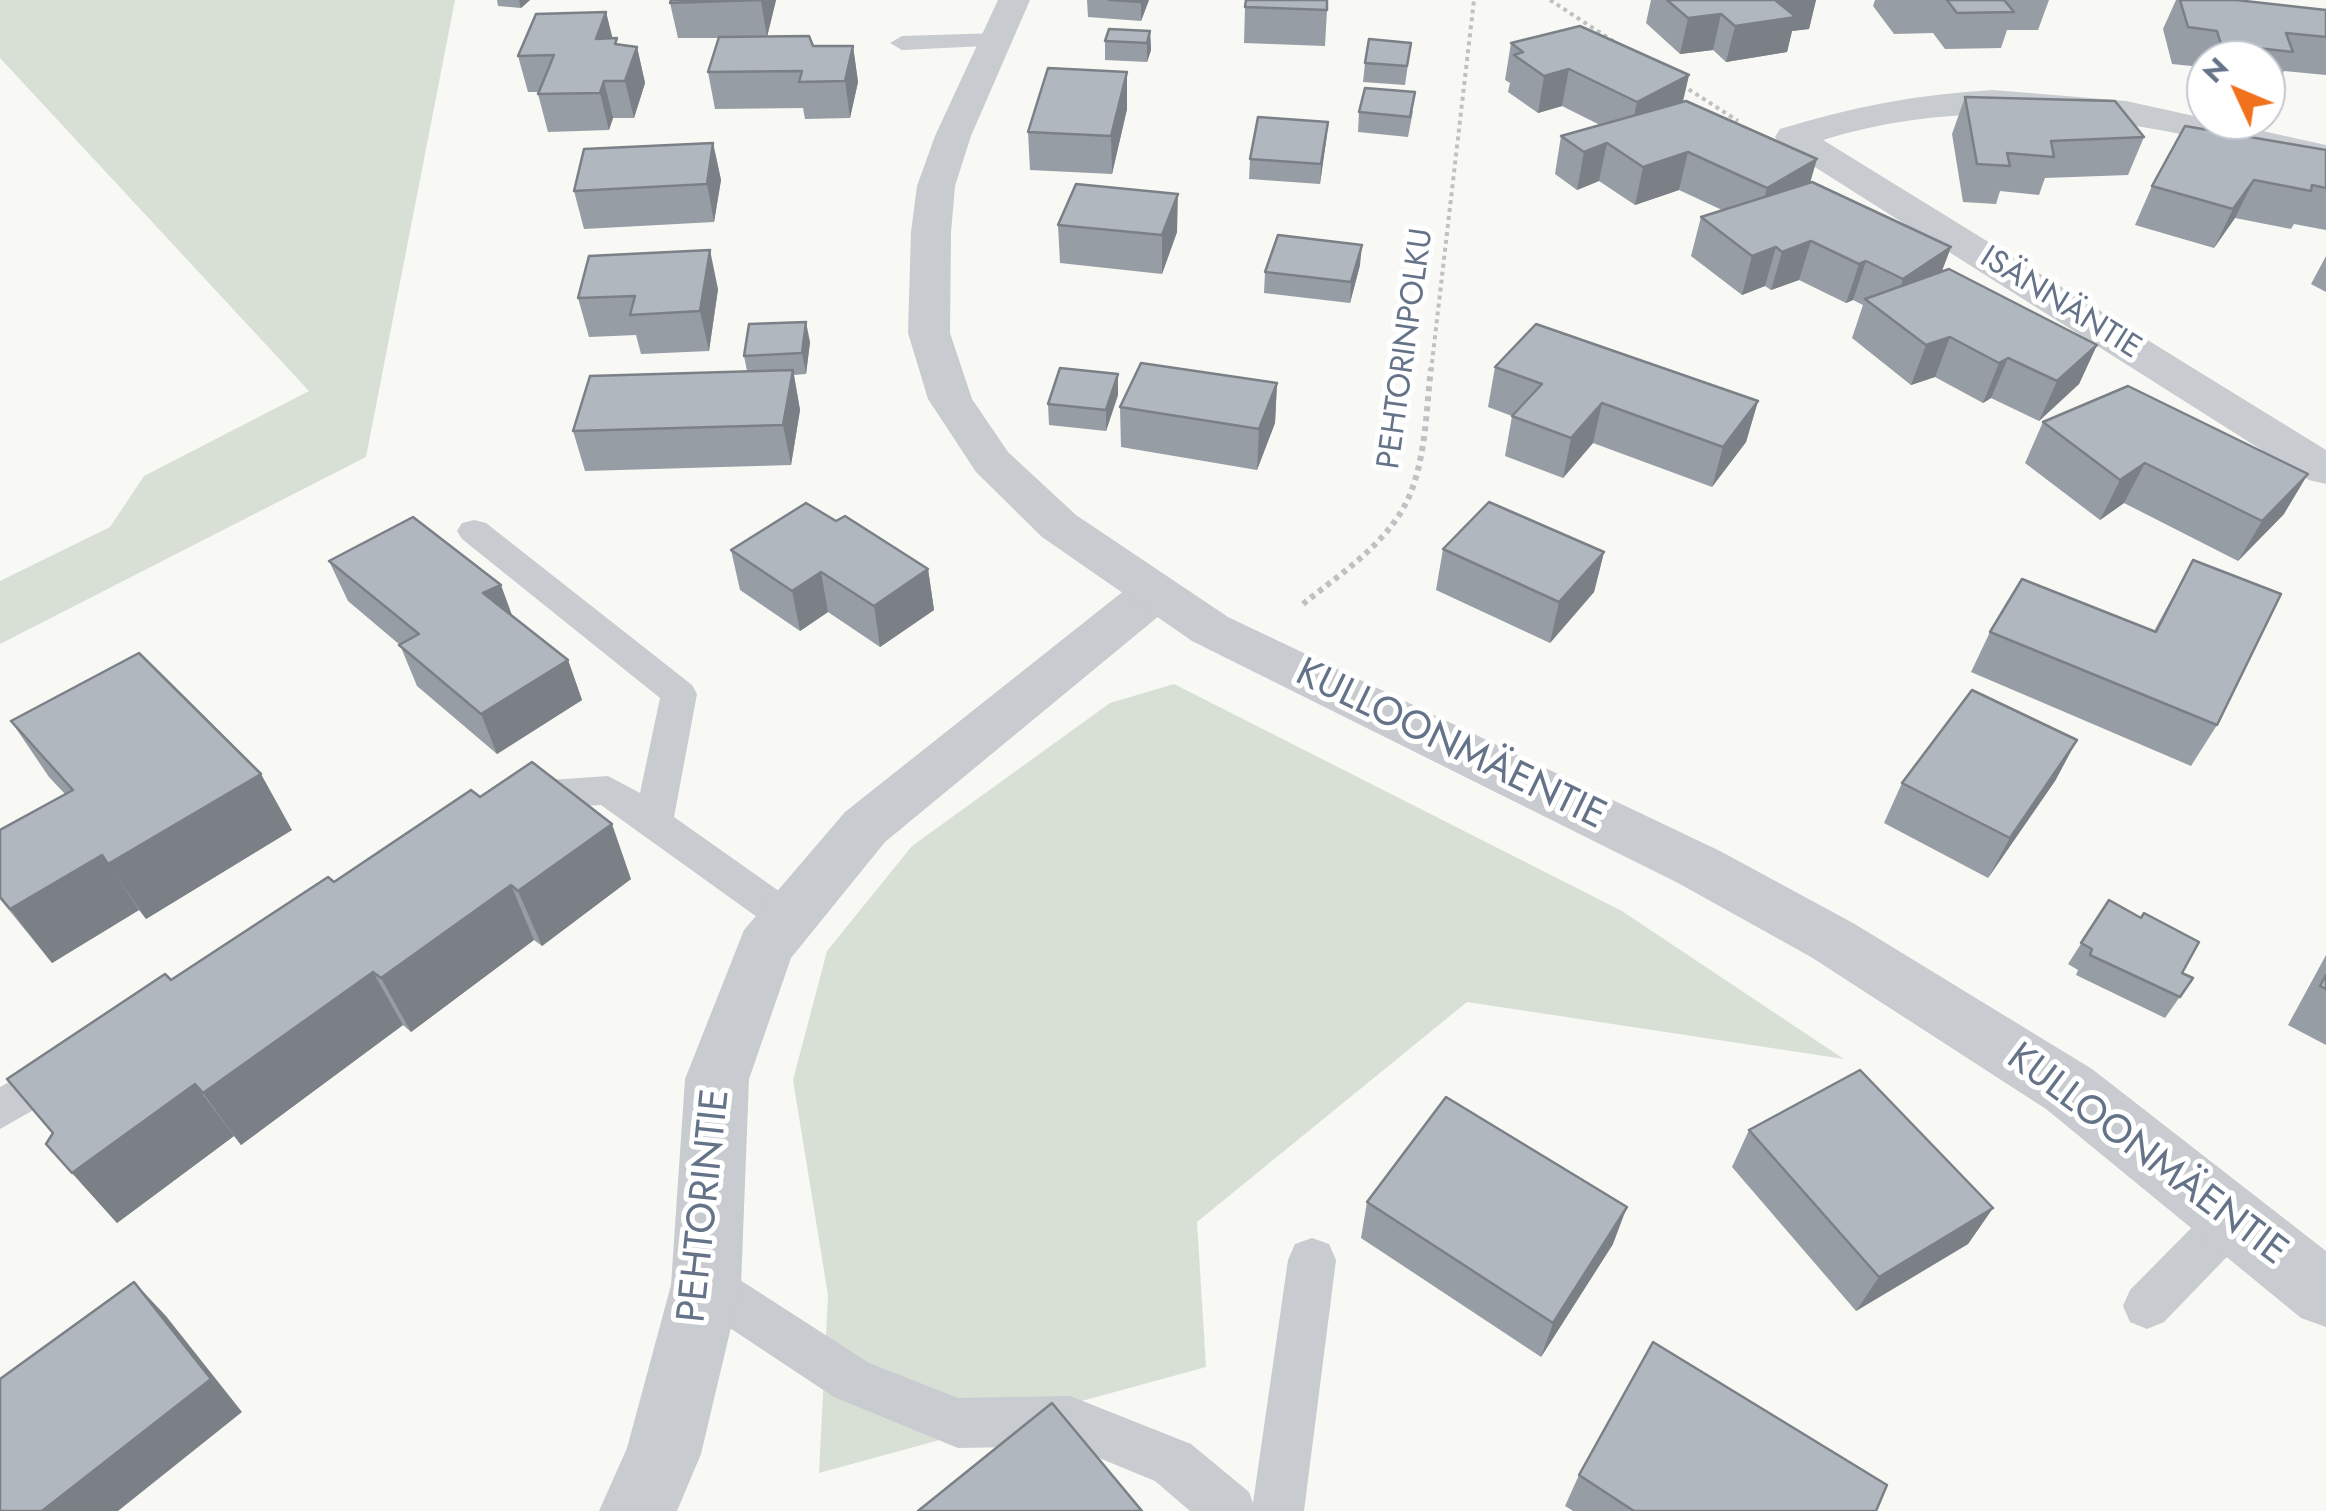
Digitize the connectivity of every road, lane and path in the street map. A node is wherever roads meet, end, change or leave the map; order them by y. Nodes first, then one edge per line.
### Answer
1 (1474, 0) edge
2 (1550, 0) edge
3 (1006, 20) edge
4 (902, 43) dead end
5 (1631, 52) edge
6 (1681, 85) edge
7 (1748, 128) edge
8 (2326, 156) edge
9 (2326, 470) edge
10 (474, 531) dead end
11 (1153, 594) junction
12 (1249, 648) junction
13 (484, 817) edge
14 (654, 822) junction
15 (789, 920) junction
16 (100, 1049) edge
17 (0, 1110) edge
18 (2232, 1219) junction
19 (1312, 1260) dead end
20 (706, 1285) junction
21 (2326, 1294) edge
22 (2147, 1306) dead end
23 (638, 1511) edge
24 (1230, 1511) edge
25 (1278, 1511) edge

1 - 12 path, PEHTORINPOLKU
2 - 5 path
3 - 4 lane
3 - 11 street, KULLOONMÄENTIE
6 - 7 path
8 - 9 street, ISÄNNÄNTIE
10 - 14 lane
11 - 12 street, KULLOONMÄENTIE
11 - 15 street, PEHTORINTIE
12 - 18 street, KULLOONMÄENTIE
13 - 14 lane
14 - 15 lane
15 - 20 street, PEHTORINTIE
16 - 17 lane
18 - 21 street, KULLOONMÄENTIE
18 - 22 lane
19 - 25 lane
20 - 23 street, PEHTORINTIE
20 - 24 lane

